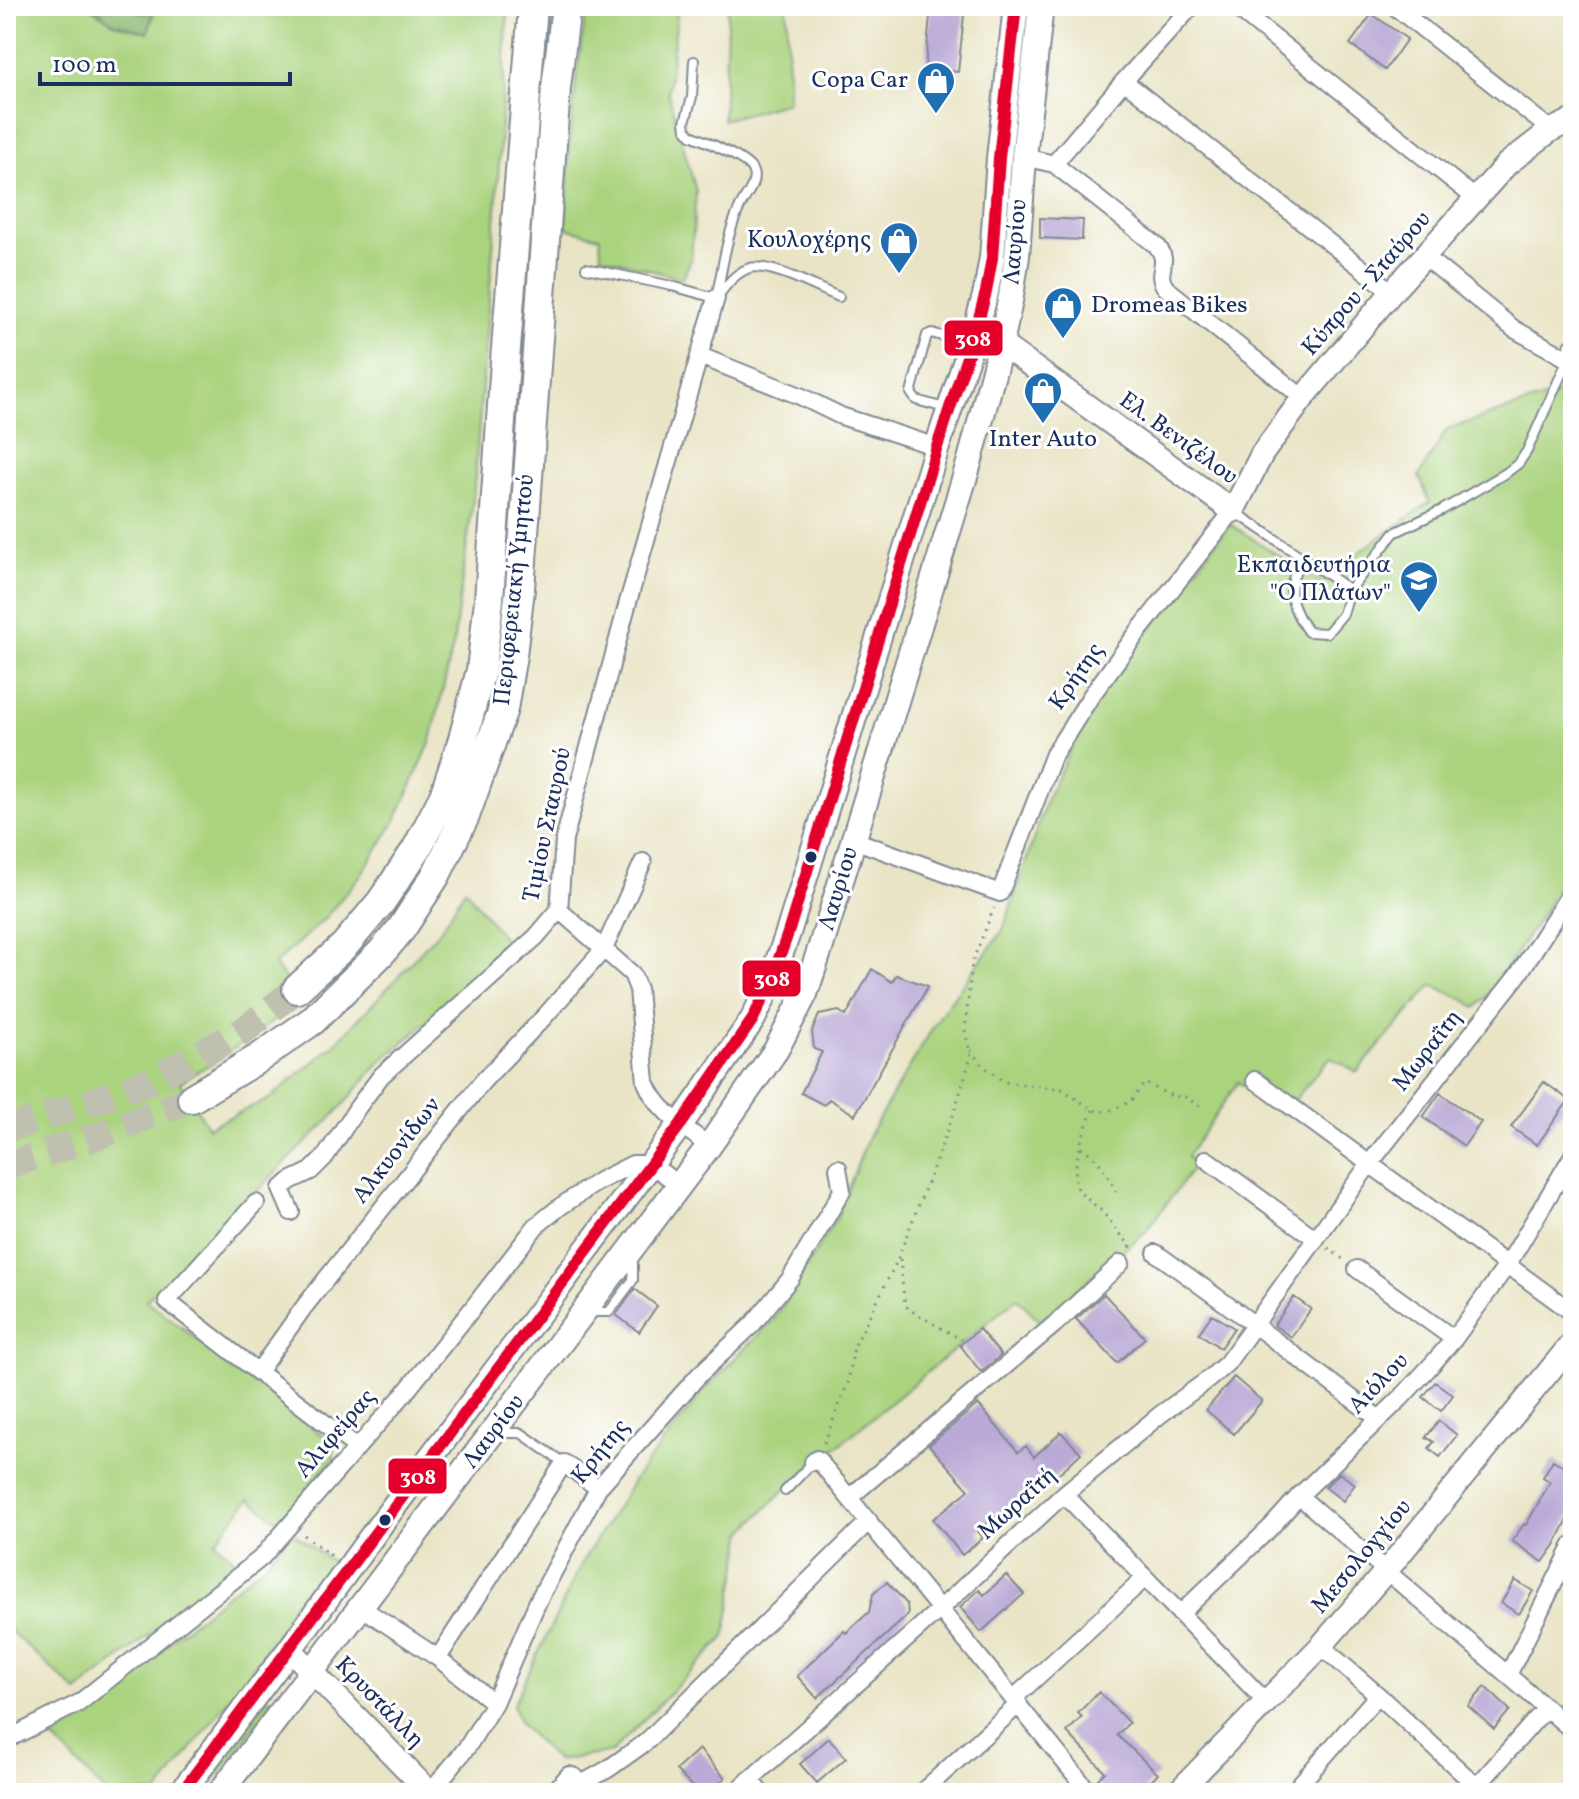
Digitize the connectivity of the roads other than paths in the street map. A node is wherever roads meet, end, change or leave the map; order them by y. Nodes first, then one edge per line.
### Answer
1 (533, 6) edge
2 (566, 6) edge
3 (1016, 6) edge
4 (1041, 6) edge
5 (1192, 6) edge
6 (1234, 6) edge
7 (1403, 9) edge
8 (694, 61) dead end
9 (1124, 81) junction
10 (1573, 120) edge
11 (1551, 130) junction
12 (1024, 157) junction
13 (1054, 164) junction
14 (1475, 198) junction
15 (1424, 256) junction
16 (586, 268) dead end
17 (1392, 292) junction
18 (839, 297) dead end
19 (716, 298) junction
20 (972, 341) junction
21 (1001, 344) junction
22 (1571, 353) edge
23 (700, 356) junction
24 (1303, 398) junction
25 (950, 410) junction
26 (937, 447) junction
27 (1233, 511) junction
28 (1302, 558) junction
29 (1350, 590) junction
30 (854, 840) junction
31 (643, 862) dead end
32 (1573, 889) edge
33 (559, 910) junction
34 (604, 949) junction
35 (297, 989) tunnel mouth
36 (1255, 1080) dead end
37 (192, 1098) tunnel mouth
38 (681, 1124) junction
39 (709, 1146) junction
40 (1573, 1155) edge
41 (1206, 1159) dead end
42 (1370, 1163) junction
43 (651, 1164) junction
44 (838, 1168) dead end
45 (680, 1186) junction
46 (256, 1203) dead end
47 (291, 1212) dead end
48 (1316, 1239) junction
49 (1156, 1253) dead end
50 (1121, 1263) road end
51 (1508, 1264) junction
52 (1357, 1269) road end
53 (1573, 1313) edge
54 (1255, 1325) junction
55 (1454, 1339) junction
56 (1573, 1342) edge
57 (258, 1372) junction
58 (1379, 1419) junction
59 (493, 1433) junction
60 (356, 1447) junction
61 (816, 1461) joint
62 (564, 1463) junction
63 (598, 1488) junction
64 (785, 1491) dead end
65 (1064, 1494) junction
66 (1299, 1496) junction
67 (850, 1497) junction
68 (869, 1521) junction
69 (1572, 1552) edge
70 (1387, 1570) junction
71 (1145, 1578) junction
72 (362, 1608) junction
73 (940, 1609) junction
74 (1180, 1614) junction
75 (1321, 1646) junction
76 (290, 1649) junction
77 (438, 1658) junction
78 (313, 1672) junction
79 (1508, 1675) junction
80 (1378, 1695) junction
81 (1017, 1701) junction
82 (1266, 1702) junction
83 (494, 1703) junction
84 (1546, 1708) junction
85 (1573, 1731) edge
86 (6, 1740) edge
87 (755, 1787) edge
88 (588, 1788) edge
89 (1082, 1790) edge
90 (1478, 1791) edge
91 (181, 1793) edge
92 (220, 1793) edge
93 (430, 1793) edge
94 (553, 1793) edge
95 (735, 1793) edge
96 (921, 1793) edge
97 (1177, 1793) edge
98 (1292, 1793) edge

1 - 35 highway, Περιφερειακή Υμηττού
2 - 37 highway, Περιφερειακή Υμηττού
3 - 20 main road, Λαυρίου
4 - 12 main road, Λαυρίου
5 - 9 street
6 - 14 street
7 - 11 street
8 - 19 lane
9 - 13 street
9 - 17 street
10 - 11 street, Κύπρου - Σταύρου
11 - 14 street, Κύπρου - Σταύρου
12 - 13 street
12 - 21 main road, Λαυρίου
13 - 24 street
14 - 15 street, Κύπρου - Σταύρου
15 - 17 street, Κύπρου - Σταύρου
15 - 22 street
16 - 19 lane
17 - 24 street, Κύπρου - Σταύρου
18 - 19 lane
19 - 23 street, Τιμίου Σταυρού
20 - 21 street, Ελ. Βενιζέλου
20 - 25 main road, Λαυρίου
20 - 25 lane
21 - 27 street, Ελ. Βενιζέλου
21 - 30 main road, Λαυρίου
22 - 29 lane
23 - 26 street
23 - 33 street, Τιμίου Σταυρού
24 - 27 street, Κύπρου - Σταύρου
25 - 26 main road, Λαυρίου
26 - 38 main road, Λαυρίου
27 - 28 lane, Ελ. Βενιζέλου
27 - 30 street, Κρήτης
28 - 29 lane, Ελ. Βενιζέλου
28 - 29 lane
30 - 39 main road, Λαυρίου
31 - 34 street, Αλκυονίδων
32 - 42 street, Μωραΐτη
33 - 34 street
33 - 47 street, Τιμίου Σταυρού
34 - 38 street
34 - 57 street, Αλκυονίδων
36 - 42 street
38 - 39 street
38 - 43 main road, Λαυρίου
39 - 45 main road, Λαυρίου
40 - 51 street, Αιόλου
41 - 48 street
42 - 48 street, Μωραΐτη
42 - 51 street
43 - 45 street
43 - 60 street, Αλιφείρας
43 - 76 main road, Λαυρίου
44 - 63 street, Κρήτης
45 - 59 main road, Λαυρίου
46 - 57 street
48 - 54 street, Μωραΐτή
49 - 54 street
50 - 67 street
51 - 53 street
51 - 55 street, Αιόλου
52 - 55 street
54 - 58 street
54 - 65 street, Μωραΐτή
55 - 58 street, Αιόλου
56 - 70 street, Μεσολογγίου
57 - 60 street
58 - 66 street, Αιόλου
59 - 62 lane
59 - 72 main road, Λαυρίου
60 - 86 street, Αλιφείρας
61 - 64 lane
61 - 67 street
62 - 63 street
62 - 77 street
63 - 83 street, Κρήτης
65 - 71 street
65 - 73 street, Μωραΐτή
66 - 70 street
66 - 74 street, Αιόλου
67 - 68 street
68 - 73 street
68 - 88 street
69 - 79 street
70 - 75 street, Μεσολογγίου
70 - 79 street
71 - 74 street
71 - 81 street
72 - 77 street
72 - 78 main road, Λαυρίου
73 - 81 street
73 - 87 street, Μωραΐτή
74 - 82 street
75 - 80 street
75 - 82 street, Μεσολογγίου
76 - 78 street, Κρυστάλλη
76 - 91 main road, Λαυρίου
77 - 83 street
78 - 92 main road, Λαυρίου
78 - 93 street, Κρυστάλλη
79 - 84 street
80 - 90 street
80 - 98 street
81 - 89 street
81 - 96 street
82 - 97 street, Μεσολογγίου
83 - 93 street, Κρήτης
84 - 85 street
84 - 90 street
87 - 95 street, Μωραΐτή
88 - 94 street

